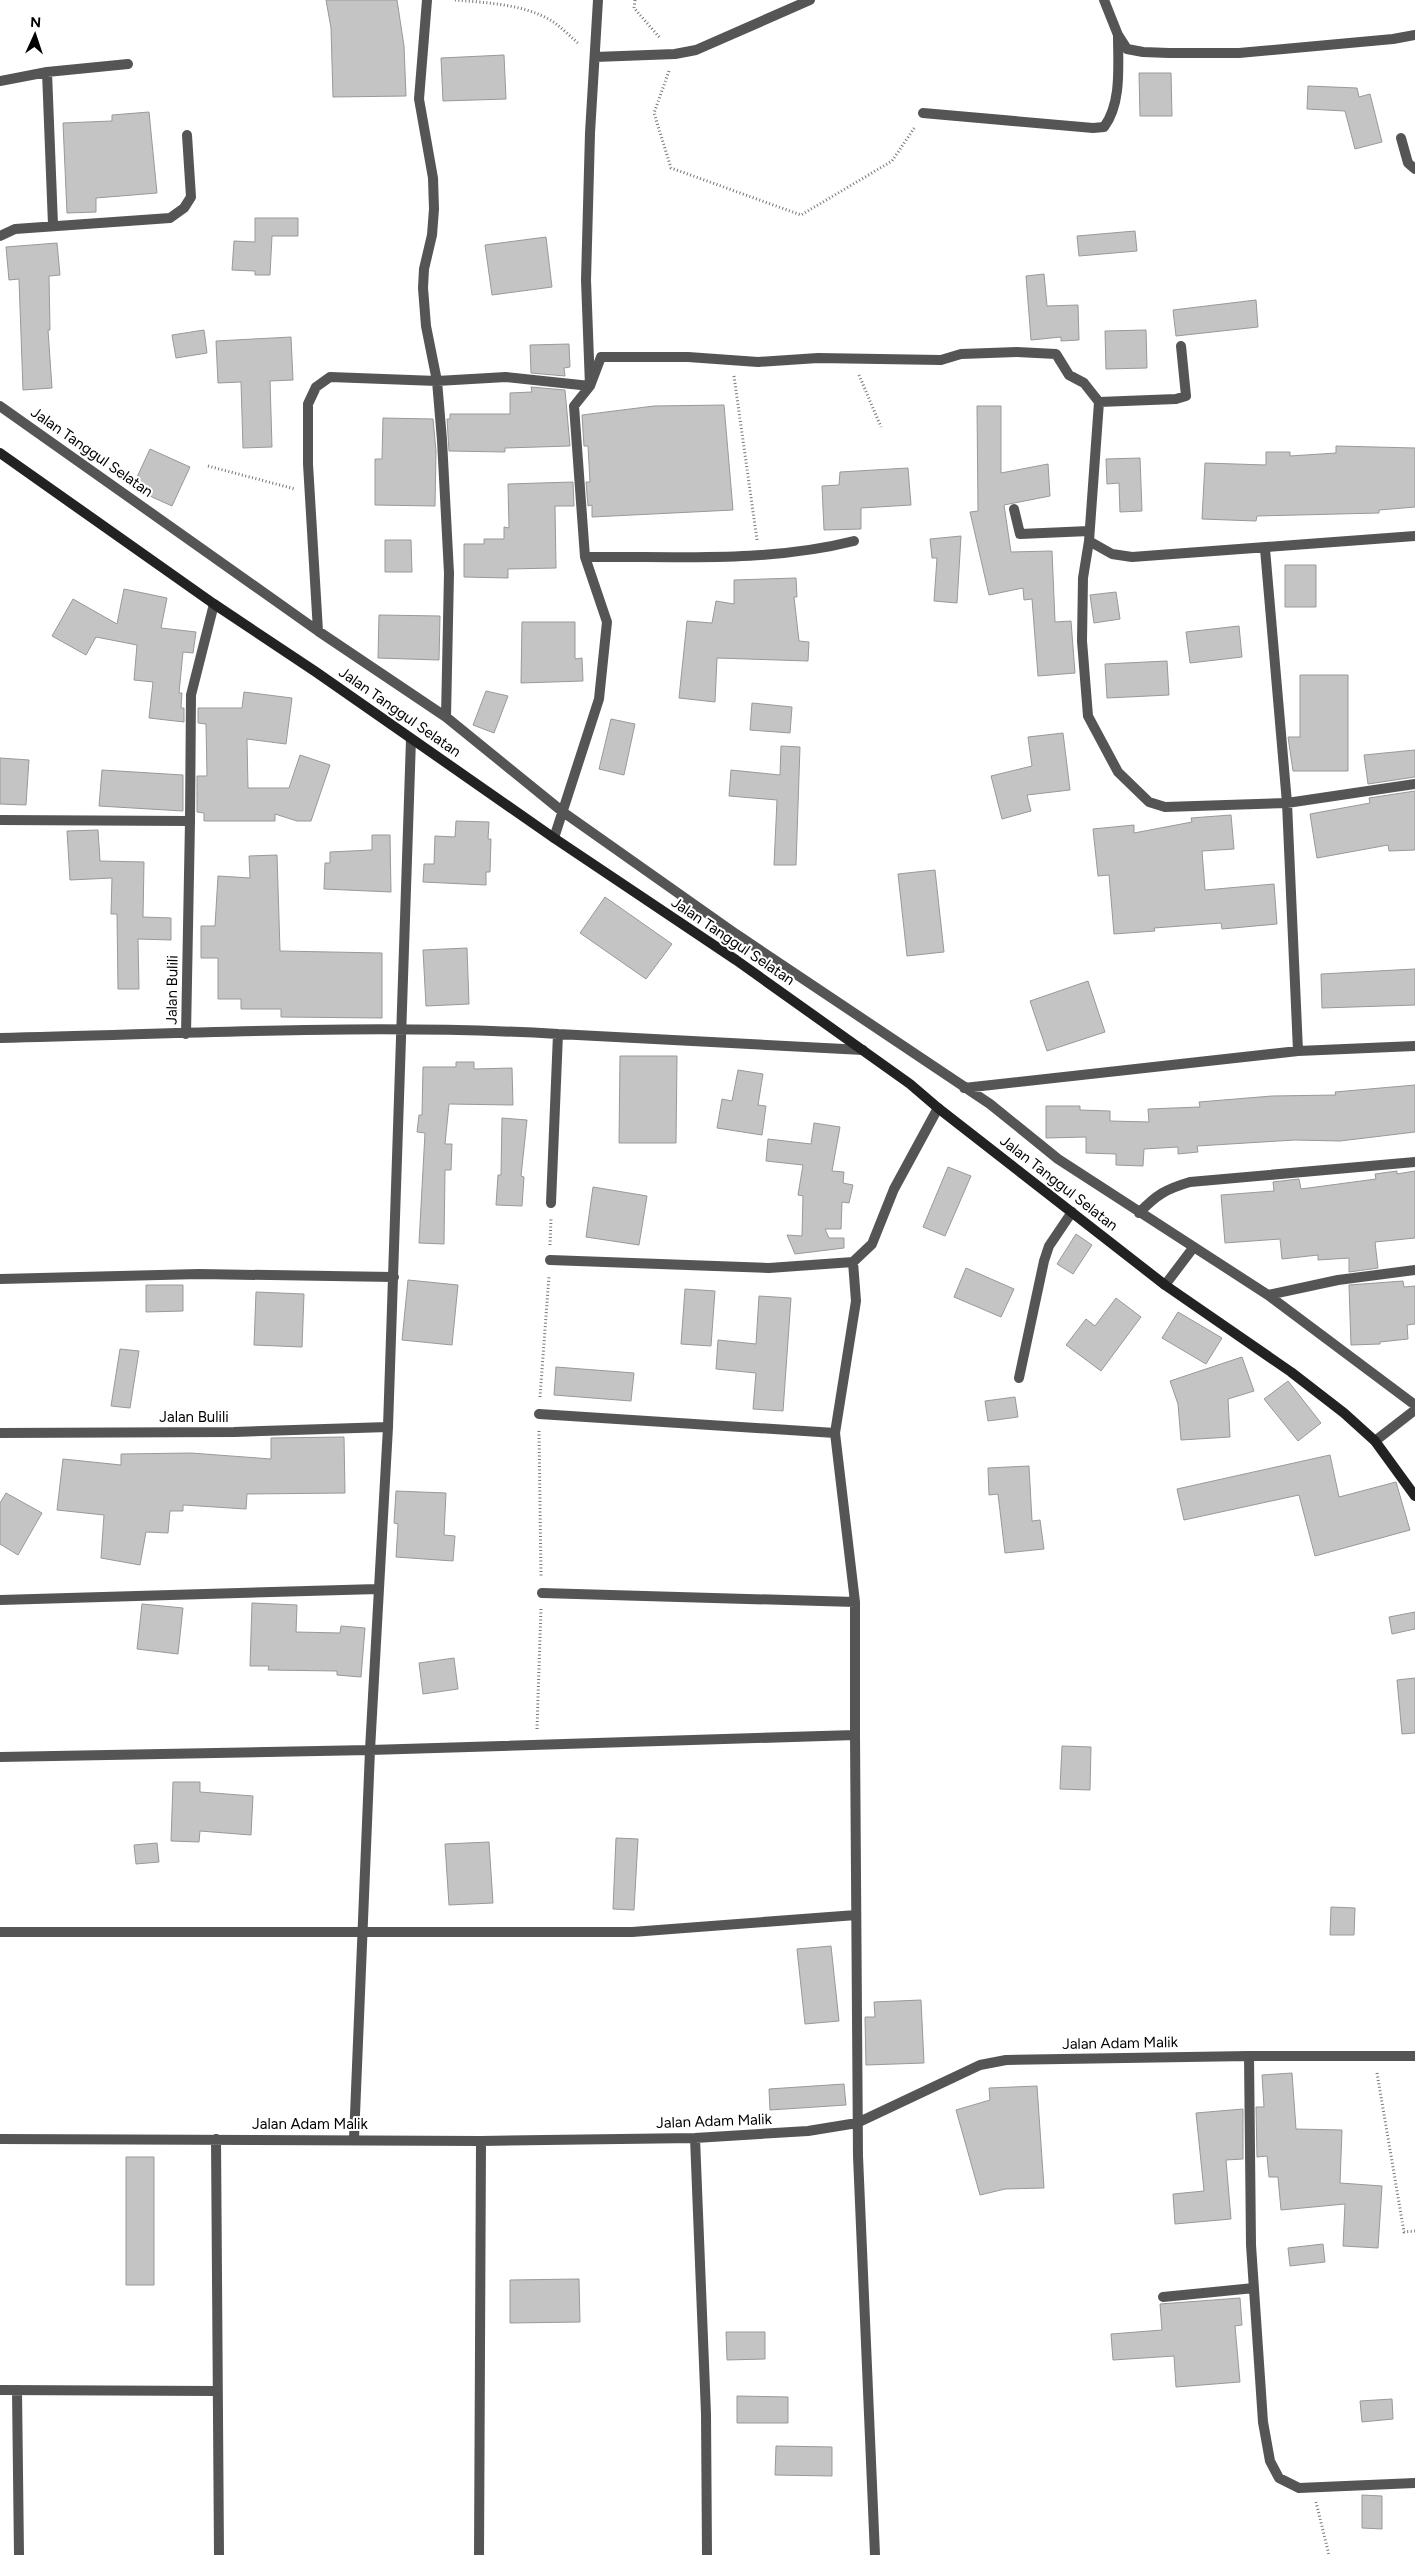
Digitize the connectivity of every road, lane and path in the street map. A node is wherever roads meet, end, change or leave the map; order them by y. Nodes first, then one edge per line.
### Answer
1 (427, 0) edge
2 (455, 0) edge
3 (598, 0) edge
4 (635, 0) edge
5 (810, 0) edge
6 (1104, 0) edge
7 (1118, 35) junction
8 (1415, 35) edge
9 (675, 54) junction
10 (595, 57) junction
11 (128, 64) dead end
12 (47, 72) junction
13 (0, 81) edge
14 (923, 114) joint
15 (187, 135) dead end
16 (1401, 138) dead end
17 (1415, 169) edge
18 (53, 225) junction
19 (0, 236) edge
20 (1181, 346) dead end
21 (852, 358) junction
22 (732, 360) junction
23 (437, 381) junction
24 (590, 386) junction
25 (1099, 402) junction
26 (0, 406) edge
27 (881, 427) dead end
28 (0, 453) edge
29 (208, 466) dead end
30 (310, 493) junction
31 (1014, 509) dead end
32 (1089, 536) junction
33 (1415, 536) edge
34 (854, 541) dead end
35 (1265, 549) junction
36 (759, 556) junction
37 (586, 557) junction
38 (214, 604) junction
39 (318, 632) junction
40 (446, 717) junction
41 (411, 739) junction
42 (1415, 784) edge
43 (1288, 803) junction
44 (563, 812) junction
45 (0, 820) edge
46 (190, 821) junction
47 (554, 838) junction
48 (400, 1029) junction
49 (186, 1034) junction
50 (558, 1034) junction
51 (0, 1038) edge
52 (1415, 1046) edge
53 (863, 1050) junction
54 (1298, 1051) junction
55 (964, 1088) junction
56 (938, 1108) junction
57 (1415, 1162) edge
58 (551, 1203) joint
59 (1072, 1212) junction
60 (1139, 1213) junction
61 (1193, 1248) junction
62 (550, 1260) junction
63 (853, 1262) junction
64 (1415, 1270) edge
65 (394, 1277) junction
66 (0, 1279) edge
67 (1165, 1285) junction
68 (1268, 1295) junction
69 (1020, 1378) dead end
70 (1415, 1405) edge
71 (1415, 1410) edge
72 (539, 1414) junction
73 (388, 1427) junction
74 (0, 1433) edge
75 (835, 1433) junction
76 (1375, 1441) junction
77 (1415, 1496) edge
78 (378, 1589) junction
79 (542, 1593) junction
80 (0, 1600) edge
81 (855, 1602) junction
82 (855, 1735) junction
83 (536, 1745) junction
84 (370, 1750) junction
85 (0, 1757) edge
86 (856, 1915) junction
87 (0, 1932) edge
88 (363, 1934) junction
89 (1249, 2056) junction
90 (1415, 2056) edge
91 (1374, 2058) junction
92 (857, 2123) junction
93 (695, 2138) junction
94 (0, 2139) edge
95 (216, 2139) junction
96 (354, 2139) junction
97 (481, 2140) junction
98 (1415, 2231) edge
99 (1254, 2288) junction
100 (1163, 2297) dead end
101 (0, 2390) edge
102 (17, 2390) junction
103 (217, 2391) junction
104 (1415, 2483) edge
105 (1299, 2488) junction
106 (19, 2555) edge
107 (219, 2555) edge
108 (479, 2555) edge
109 (707, 2555) edge
110 (875, 2555) edge
111 (1329, 2555) edge

1 - 23 street
2 - 10 path
3 - 10 street
4 - 9 path
5 - 9 street
6 - 7 street
7 - 8 street
7 - 14 street
9 - 10 street
9 - 14 path
10 - 24 street
11 - 12 street
12 - 13 street
12 - 18 street
15 - 18 street
16 - 17 street
18 - 19 street
20 - 25 street
21 - 22 street
21 - 25 street
21 - 27 path
22 - 24 street
22 - 36 path
23 - 24 street
23 - 30 street
23 - 40 street
24 - 37 street
25 - 32 street
26 - 39 street, Jalan Tanggul Selatan
28 - 38 street, Jalan Tanggul Selatan
29 - 30 path
30 - 39 street
31 - 32 street
32 - 35 street
32 - 43 street
33 - 35 street
34 - 36 street
35 - 43 street
36 - 37 street
37 - 44 street
38 - 41 street, Jalan Tanggul Selatan
38 - 46 street, Jalan Bulili
39 - 40 street, Jalan Tanggul Selatan
40 - 44 street, Jalan Tanggul Selatan
41 - 47 street, Jalan Tanggul Selatan
41 - 48 street
42 - 43 street
43 - 54 street
44 - 47 street
44 - 55 street, Jalan Tanggul Selatan
45 - 46 street
46 - 49 street, Jalan Bulili
47 - 53 street, Jalan Tanggul Selatan
48 - 49 street
48 - 50 street
48 - 65 street
49 - 51 street, Jalan Bulili
50 - 53 street
50 - 58 street
52 - 54 street
53 - 56 street, Jalan Tanggul Selatan
54 - 55 street
55 - 60 street, Jalan Tanggul Selatan
56 - 59 street, Jalan Tanggul Selatan
56 - 63 street
57 - 60 street
58 - 62 path
59 - 67 street, Jalan Tanggul Selatan
59 - 69 street
60 - 61 street, Jalan Tanggul Selatan
61 - 67 street
61 - 68 street, Jalan Tanggul Selatan
62 - 63 street
62 - 72 path
63 - 75 street
64 - 68 street
65 - 66 street
65 - 73 street
67 - 76 street, Jalan Tanggul Selatan
68 - 70 street, Jalan Tanggul Selatan
71 - 76 street
72 - 75 street
72 - 79 path
73 - 74 street, Jalan Bulili
73 - 78 street
75 - 81 street
76 - 77 street, Jalan Tanggul Selatan
78 - 80 street
78 - 84 street
79 - 81 street
79 - 83 path
81 - 82 street
82 - 83 street
82 - 86 street
83 - 84 street
84 - 85 street
84 - 88 street
86 - 88 street
86 - 92 street
87 - 88 street
88 - 96 street
89 - 91 street, Jalan Adam Malik
89 - 92 street, Jalan Adam Malik
89 - 99 street
90 - 91 street, Jalan Adam Malik
91 - 98 path
92 - 93 street, Jalan Adam Malik
92 - 110 street
93 - 97 street, Jalan Adam Malik
93 - 109 street
94 - 95 street, Jalan Adam Malik
95 - 96 street, Jalan Adam Malik
95 - 103 street
96 - 97 street, Jalan Adam Malik
97 - 108 street
99 - 100 street
99 - 105 street
101 - 102 street
102 - 103 street
102 - 106 street
103 - 107 street
104 - 105 street
105 - 111 path

